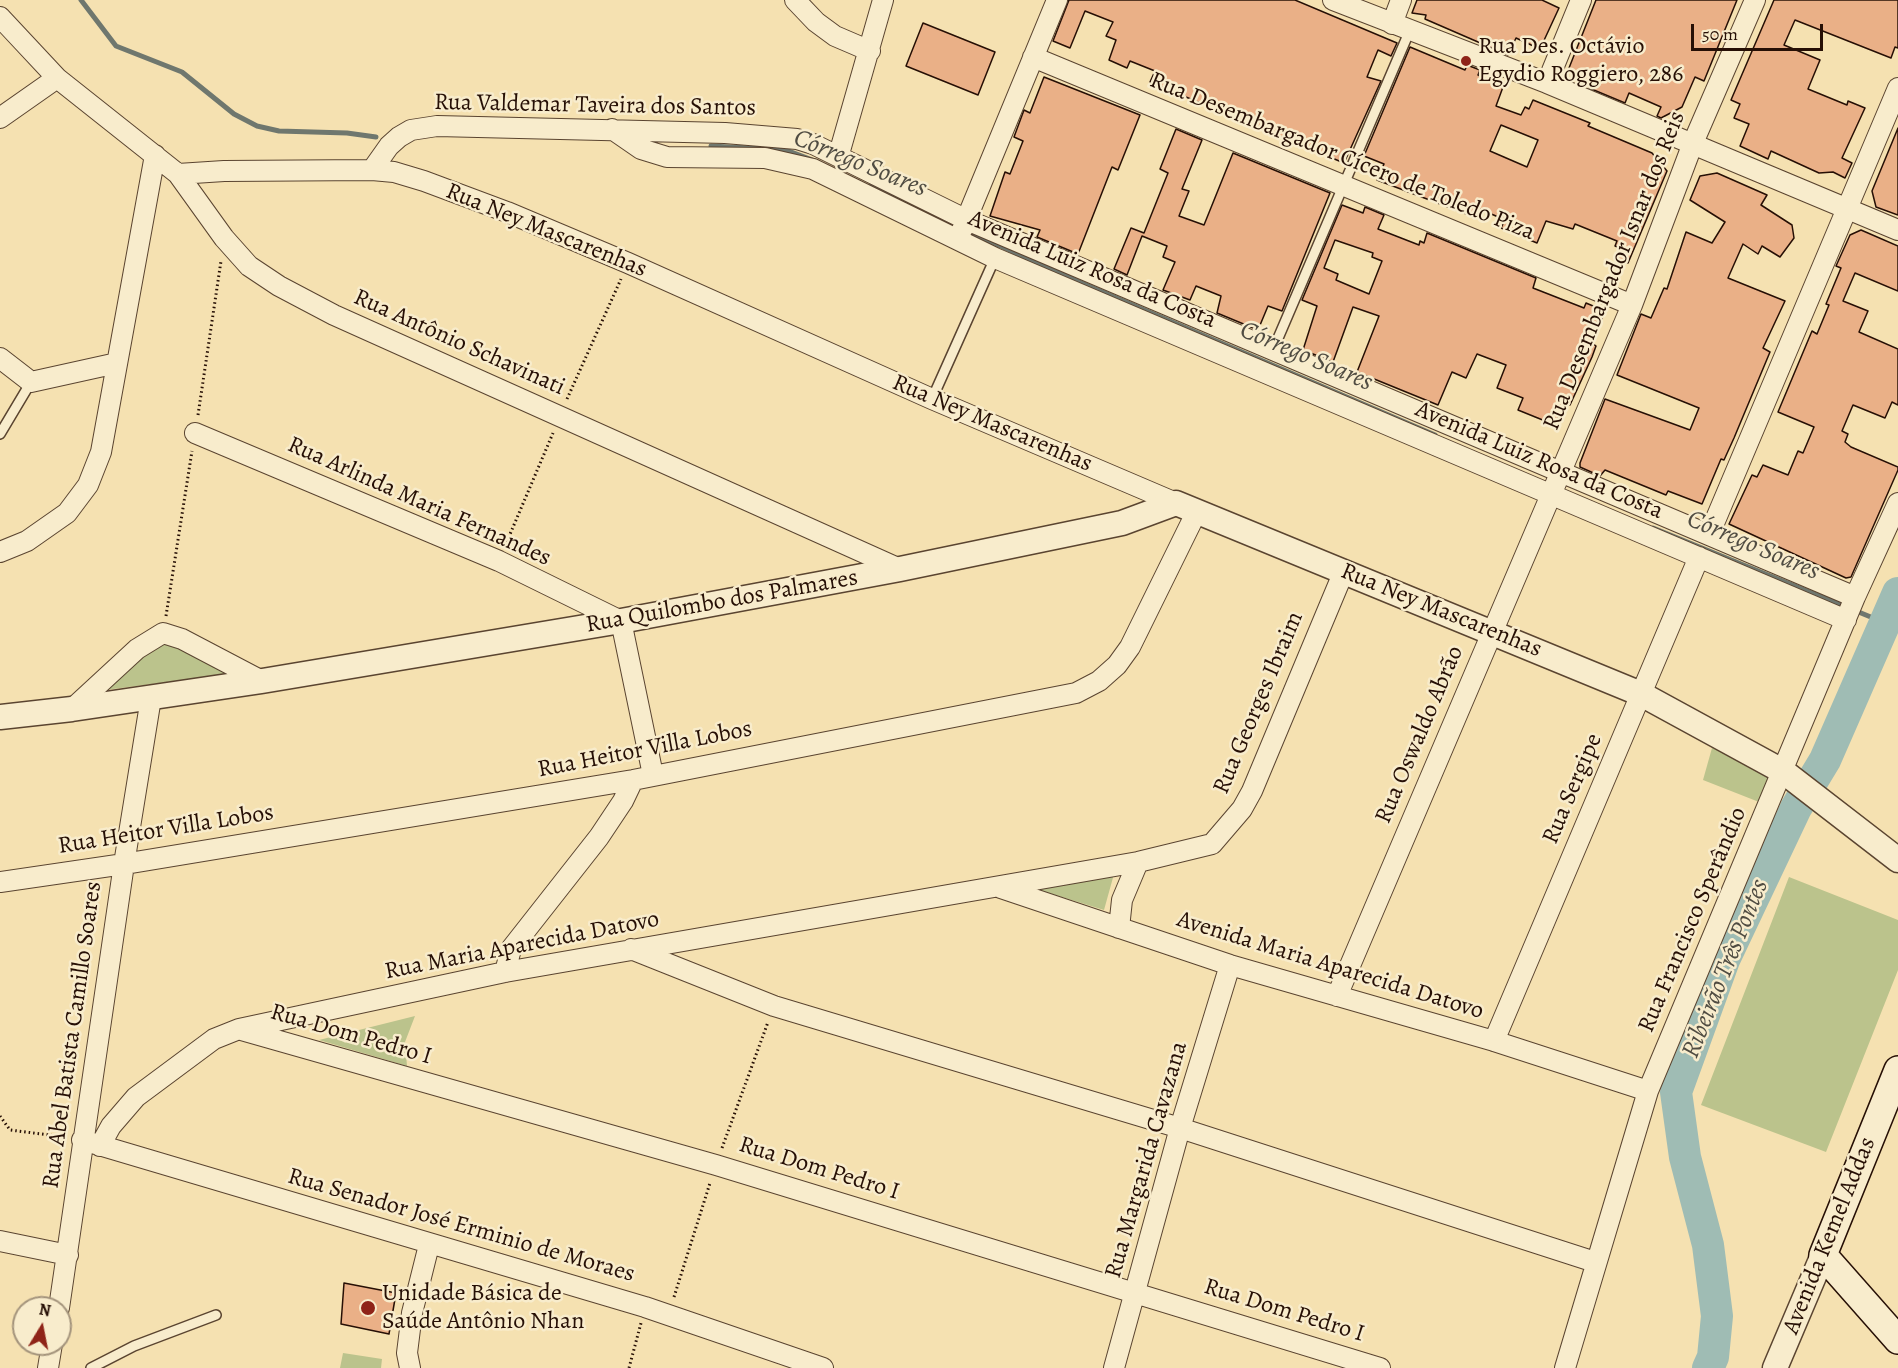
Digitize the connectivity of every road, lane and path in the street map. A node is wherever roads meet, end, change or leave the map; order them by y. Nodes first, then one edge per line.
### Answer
1 (795, 0) edge
2 (883, 0) edge
3 (1057, 0) edge
4 (1333, 0) edge
5 (1401, 0) edge
6 (1581, 0) edge
7 (1755, 0) edge
8 (0, 17) edge
9 (1401, 27) junction
10 (870, 51) junction
11 (1033, 57) junction
12 (57, 78) junction
13 (1547, 83) junction
14 (1898, 88) edge
15 (0, 118) edge
16 (612, 129) junction
17 (1693, 143) junction
18 (839, 154) junction
19 (155, 155) junction
20 (372, 170) junction
21 (178, 174) junction
22 (1344, 184) junction
23 (1847, 210) junction
24 (963, 230) junction
25 (1898, 230) edge
26 (995, 258) junction
27 (1632, 305) junction
28 (1273, 350) junction
29 (0, 358) edge
30 (117, 363) junction
31 (31, 382) junction
32 (932, 399) junction
33 (195, 433) dead end
34 (0, 434) edge
35 (1556, 485) junction
36 (1898, 503) edge
37 (1186, 507) junction
38 (1709, 535) junction
39 (0, 552) edge
40 (1700, 557) junction
41 (900, 569) junction
42 (1344, 571) junction
43 (1851, 608) junction
44 (621, 621) junction
45 (1491, 632) junction
46 (262, 681) junction
47 (1641, 694) junction
48 (151, 698) junction
49 (72, 710) junction
50 (0, 717) edge
51 (653, 775) junction
52 (1789, 776) junction
53 (633, 780) junction
54 (1898, 860) edge
55 (1138, 862) junction
56 (124, 864) junction
57 (0, 882) edge
58 (997, 886) junction
59 (1119, 928) junction
60 (631, 949) junction
61 (1230, 965) junction
62 (505, 972) junction
63 (1337, 996) junction
64 (774, 1006) junction
65 (240, 1029) junction
66 (1494, 1041) junction
67 (1897, 1079) edge
68 (1648, 1091) junction
69 (0, 1116) edge
70 (1180, 1128) junction
71 (91, 1143) junction
72 (716, 1165) junction
73 (0, 1241) edge
74 (429, 1245) junction
75 (68, 1255) junction
76 (1823, 1255) junction
77 (1595, 1262) junction
78 (1136, 1291) junction
79 (60, 1296) edge
80 (645, 1307) junction
81 (216, 1314) dead end
82 (669, 1316) junction
83 (1898, 1340) edge
84 (91, 1368) edge
85 (410, 1368) edge
86 (629, 1368) edge
87 (823, 1368) edge
88 (1114, 1368) edge
89 (1380, 1368) edge
90 (1565, 1368) edge
91 (1775, 1368) edge

1 - 10 street
2 - 10 street
3 - 11 street
4 - 9 street
5 - 9 street
6 - 13 street
7 - 17 street, Rua Desembargador Isnar dos Reis
8 - 12 street, Rua Antônio Schavinati
9 - 13 street
9 - 22 lane
10 - 18 street
11 - 22 street, Rua Desembargador Cícero de Toledo Piza
11 - 24 street
12 - 15 street
12 - 19 street, Rua Antônio Schavinati
13 - 17 street
14 - 23 street
16 - 18 street, Rua Valdemar Taveira dos Santos
16 - 20 street, Rua Valdemar Taveira dos Santos
16 - 24 street, Avenida Luiz Rosa da Costa
17 - 23 street
17 - 27 street, Rua Desembargador Isnar dos Reis
18 - 24 street, Rua Valdemar Taveira dos Santos
19 - 21 street, Rua Antônio Schavinati
19 - 30 street
20 - 21 street, Rua Ney Mascarenhas
20 - 32 street, Rua Ney Mascarenhas
21 - 41 street, Rua Antônio Schavinati
22 - 27 street, Rua Desembargador Cícero de Toledo Piza
22 - 28 lane
23 - 25 street
23 - 38 street
24 - 26 street, Avenida Luiz Rosa da Costa
24 - 28 street, Rua Valdemar Taveira dos Santos
26 - 32 lane
26 - 35 street, Avenida Luiz Rosa da Costa
27 - 35 street, Rua Desembargador Isnar dos Reis
28 - 35 street, Rua Valdemar Taveira dos Santos
29 - 31 street
30 - 31 street
30 - 39 street
31 - 34 lane
32 - 37 street, Rua Ney Mascarenhas
33 - 44 street, Rua Arlinda Maria Fernandes
35 - 38 street, Rua Valdemar Taveira dos Santos
35 - 40 street, Avenida Luiz Rosa da Costa
35 - 45 street, Rua Oswaldo Abrão
36 - 43 street, Rua Francisco Sperândio
37 - 41 street, Rua Quilombo dos Palmares
37 - 42 street, Rua Ney Mascarenhas
37 - 51 street, Rua Heitor Villa Lobos
38 - 43 street, Rua Valdemar Taveira dos Santos
40 - 43 street, Avenida Luiz Rosa da Costa
40 - 47 street, Rua Sergipe
41 - 44 street, Rua Quilombo dos Palmares
42 - 45 street, Rua Ney Mascarenhas
42 - 55 street, Rua Georges Ibraim
43 - 52 street, Rua Francisco Sperândio
44 - 46 street, Rua Quilombo dos Palmares
44 - 51 street
45 - 47 street, Rua Ney Mascarenhas
45 - 63 street, Rua Oswaldo Abrão
46 - 48 street, Rua Quilombo dos Palmares
46 - 49 street
47 - 52 street, Rua Ney Mascarenhas
47 - 66 street, Rua Sergipe
48 - 49 street, Rua Quilombo dos Palmares
48 - 56 street, Rua Abel Batista Camillo Soares
49 - 50 street, Rua Quilombo dos Palmares
51 - 53 street, Rua Heitor Villa Lobos
52 - 54 street, Rua Ney Mascarenhas
52 - 68 street, Rua Francisco Sperândio
53 - 56 street, Rua Heitor Villa Lobos
53 - 62 street
55 - 58 street, Rua Georges Ibraim
55 - 59 street
56 - 57 street, Rua Heitor Villa Lobos
56 - 71 street, Rua Abel Batista Camillo Soares
58 - 59 street, Avenida Maria Aparecida Datovo
58 - 60 street, Rua Maria Aparecida Datovo
59 - 61 street, Avenida Maria Aparecida Datovo
60 - 62 street, Rua Maria Aparecida Datovo
60 - 64 street
61 - 63 street, Avenida Maria Aparecida Datovo
61 - 70 street, Rua Margarida Cavazana
62 - 65 street, Rua Maria Aparecida Datovo
63 - 66 street, Avenida Maria Aparecida Datovo
64 - 70 street
64 - 72 path
65 - 71 street, Rua Maria Aparecida Datovo
65 - 72 street, Rua Dom Pedro I
66 - 68 street, Avenida Maria Aparecida Datovo
67 - 76 main road, Avenida Kemel Addas
68 - 77 street, Rua Francisco Sperândio
69 - 71 path
70 - 77 street
70 - 78 street, Rua Margarida Cavazana
71 - 74 street, Rua Senador José Erminio de Moraes
71 - 75 street, Rua Abel Batista Camillo Soares
72 - 78 street, Rua Dom Pedro I
72 - 82 path
73 - 75 street
74 - 80 street, Rua Senador José Erminio de Moraes
74 - 85 street
75 - 79 street, Rua Abel Batista Camillo Soares
76 - 83 main road
76 - 91 street, Avenida Kemel Addas
77 - 90 street, Rua Francisco Sperândio
78 - 88 street, Rua Margarida Cavazana
78 - 89 street, Rua Dom Pedro I
80 - 82 street, Rua Senador José Erminio de Moraes
80 - 86 path
81 - 84 lane
82 - 87 street, Rua Senador José Erminio de Moraes

